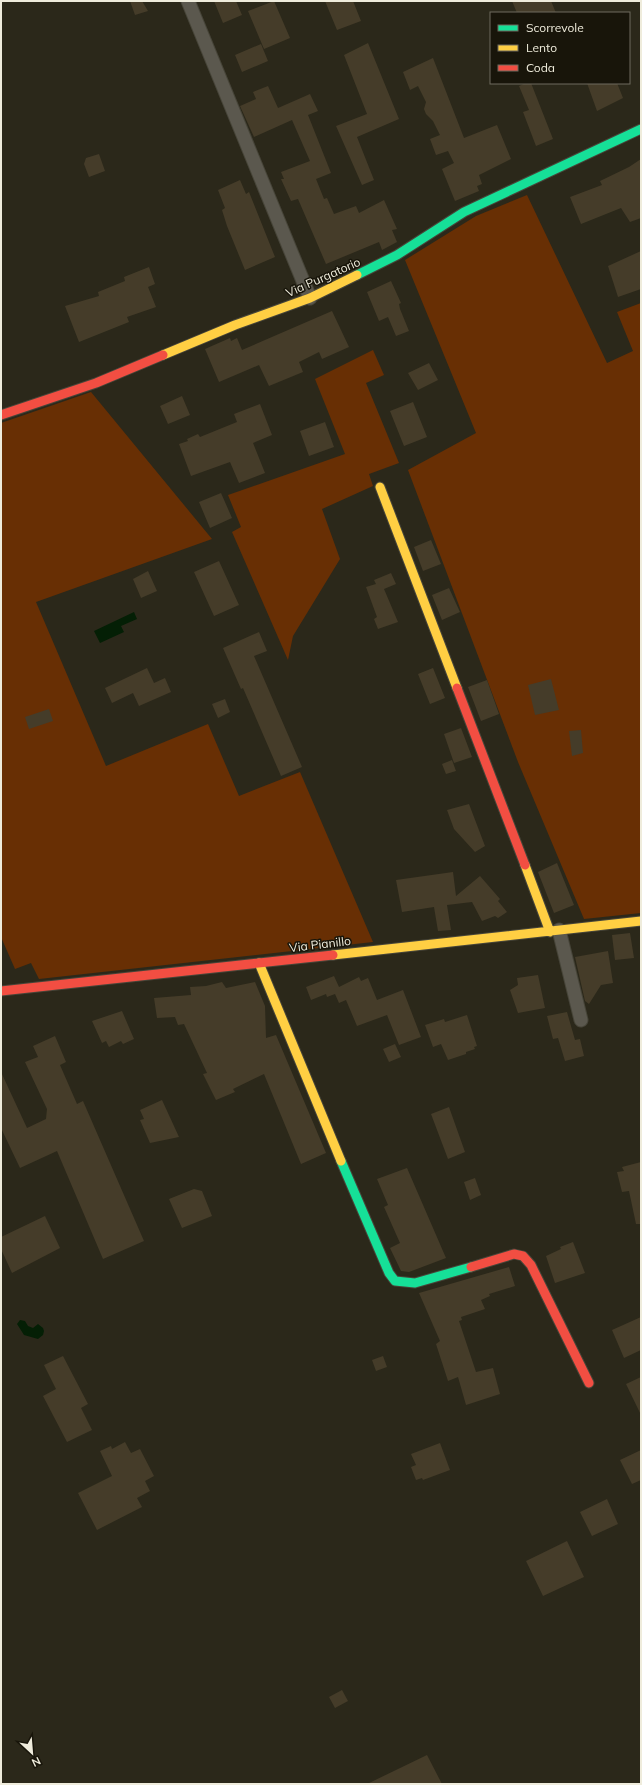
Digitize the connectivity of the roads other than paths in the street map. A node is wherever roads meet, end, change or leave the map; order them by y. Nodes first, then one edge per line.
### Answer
1 (188, 1) edge
2 (641, 129) edge
3 (310, 298) junction
4 (1, 415) edge
5 (380, 487) dead end
6 (641, 921) edge
7 (555, 931) junction
8 (259, 963) junction
9 (1, 991) edge
10 (581, 1020) dead end
11 (589, 1383) dead end

1 - 3 street
2 - 3 street, Via Purgatorio
3 - 4 street, Via Purgatorio
5 - 7 street
6 - 7 street, Via Pianillo
7 - 8 street, Via Pianillo
7 - 10 street
8 - 9 street, Via Pianillo
8 - 11 street

